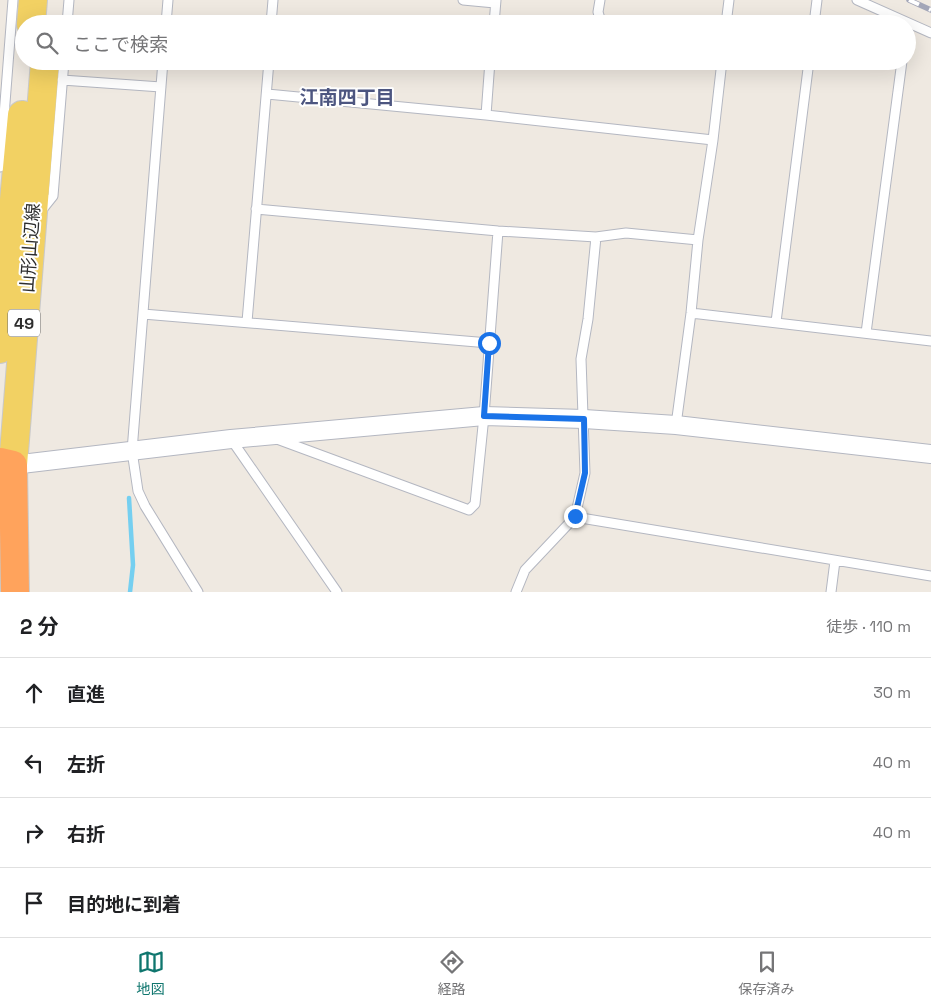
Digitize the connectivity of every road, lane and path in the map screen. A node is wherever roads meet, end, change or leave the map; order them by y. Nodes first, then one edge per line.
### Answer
1 (14, 0) edge
2 (33, 0) edge
3 (50, 0) edge
4 (69, 0) edge
5 (168, 0) edge
6 (273, 0) edge
7 (463, 0) edge
8 (600, 0) edge
9 (729, 0) edge
10 (817, 0) edge
11 (857, 0) edge
12 (496, 2) edge
13 (32, 15) edge
14 (49, 15) edge
15 (68, 15) edge
16 (167, 15) edge
17 (272, 15) edge
18 (495, 15) edge
19 (599, 15) edge
20 (727, 15) edge
21 (815, 15) edge
22 (890, 15) edge
23 (916, 27) edge
24 (931, 33) edge
25 (26, 70) edge
26 (162, 70) edge
27 (268, 70) edge
28 (489, 70) edge
29 (721, 70) edge
30 (808, 70) edge
31 (901, 70) edge
32 (54, 71) edge
33 (161, 87) junction
34 (267, 94) junction
35 (486, 115) junction
36 (713, 140) junction
37 (16, 195) edge
38 (256, 209) junction
39 (498, 231) junction
40 (596, 237) junction
41 (698, 240) junction
42 (691, 313) junction
43 (143, 314) junction
44 (247, 322) junction
45 (776, 322) junction
46 (866, 333) junction
47 (931, 341) edge
48 (489, 343) junction
49 (0, 349) edge
50 (484, 416) junction
51 (584, 419) junction
52 (676, 424) junction
53 (267, 436) junction
54 (231, 439) junction
55 (132, 451) junction
56 (931, 454) edge
57 (7, 463) edge
58 (575, 516) junction
59 (835, 561) junction
60 (15, 562) junction
61 (931, 576) edge
62 (16, 592) edge
63 (24, 592) edge
64 (198, 592) edge
65 (337, 592) edge
66 (516, 592) edge
67 (831, 592) edge

1 - 37 lane
2 - 13 main road
3 - 14 main road
4 - 15 lane
5 - 16 lane
6 - 17 lane
7 - 12 lane
8 - 19 lane
9 - 20 lane
10 - 21 lane
11 - 22 lane
12 - 18 lane
23 - 24 lane
25 - 37 main road, 山形山辺線 / 49
26 - 33 lane
27 - 34 lane
28 - 35 lane
29 - 36 lane
30 - 45 lane
31 - 46 lane
32 - 33 lane
32 - 37 main road, 山形山辺線 / 49
32 - 37 lane
33 - 43 lane
34 - 35 lane
34 - 38 lane
35 - 36 lane
36 - 41 lane
37 - 49 main road, 山形山辺線 / 49
37 - 57 main road, 山形山辺線 / 49
38 - 39 lane
38 - 44 lane
39 - 40 lane
39 - 48 lane
40 - 41 lane
40 - 51 lane
41 - 42 lane
42 - 45 lane
42 - 52 lane
43 - 44 lane
43 - 55 lane
44 - 48 lane
45 - 46 lane
46 - 47 lane
48 - 50 lane
50 - 51 street
50 - 53 street
50 - 53 lane
51 - 52 street
51 - 58 lane
52 - 56 street
53 - 54 street
54 - 55 street
54 - 65 lane
55 - 57 street
55 - 64 lane
57 - 60 highway
58 - 59 lane
58 - 66 lane
59 - 61 lane
59 - 67 lane
60 - 62 highway
60 - 63 highway

